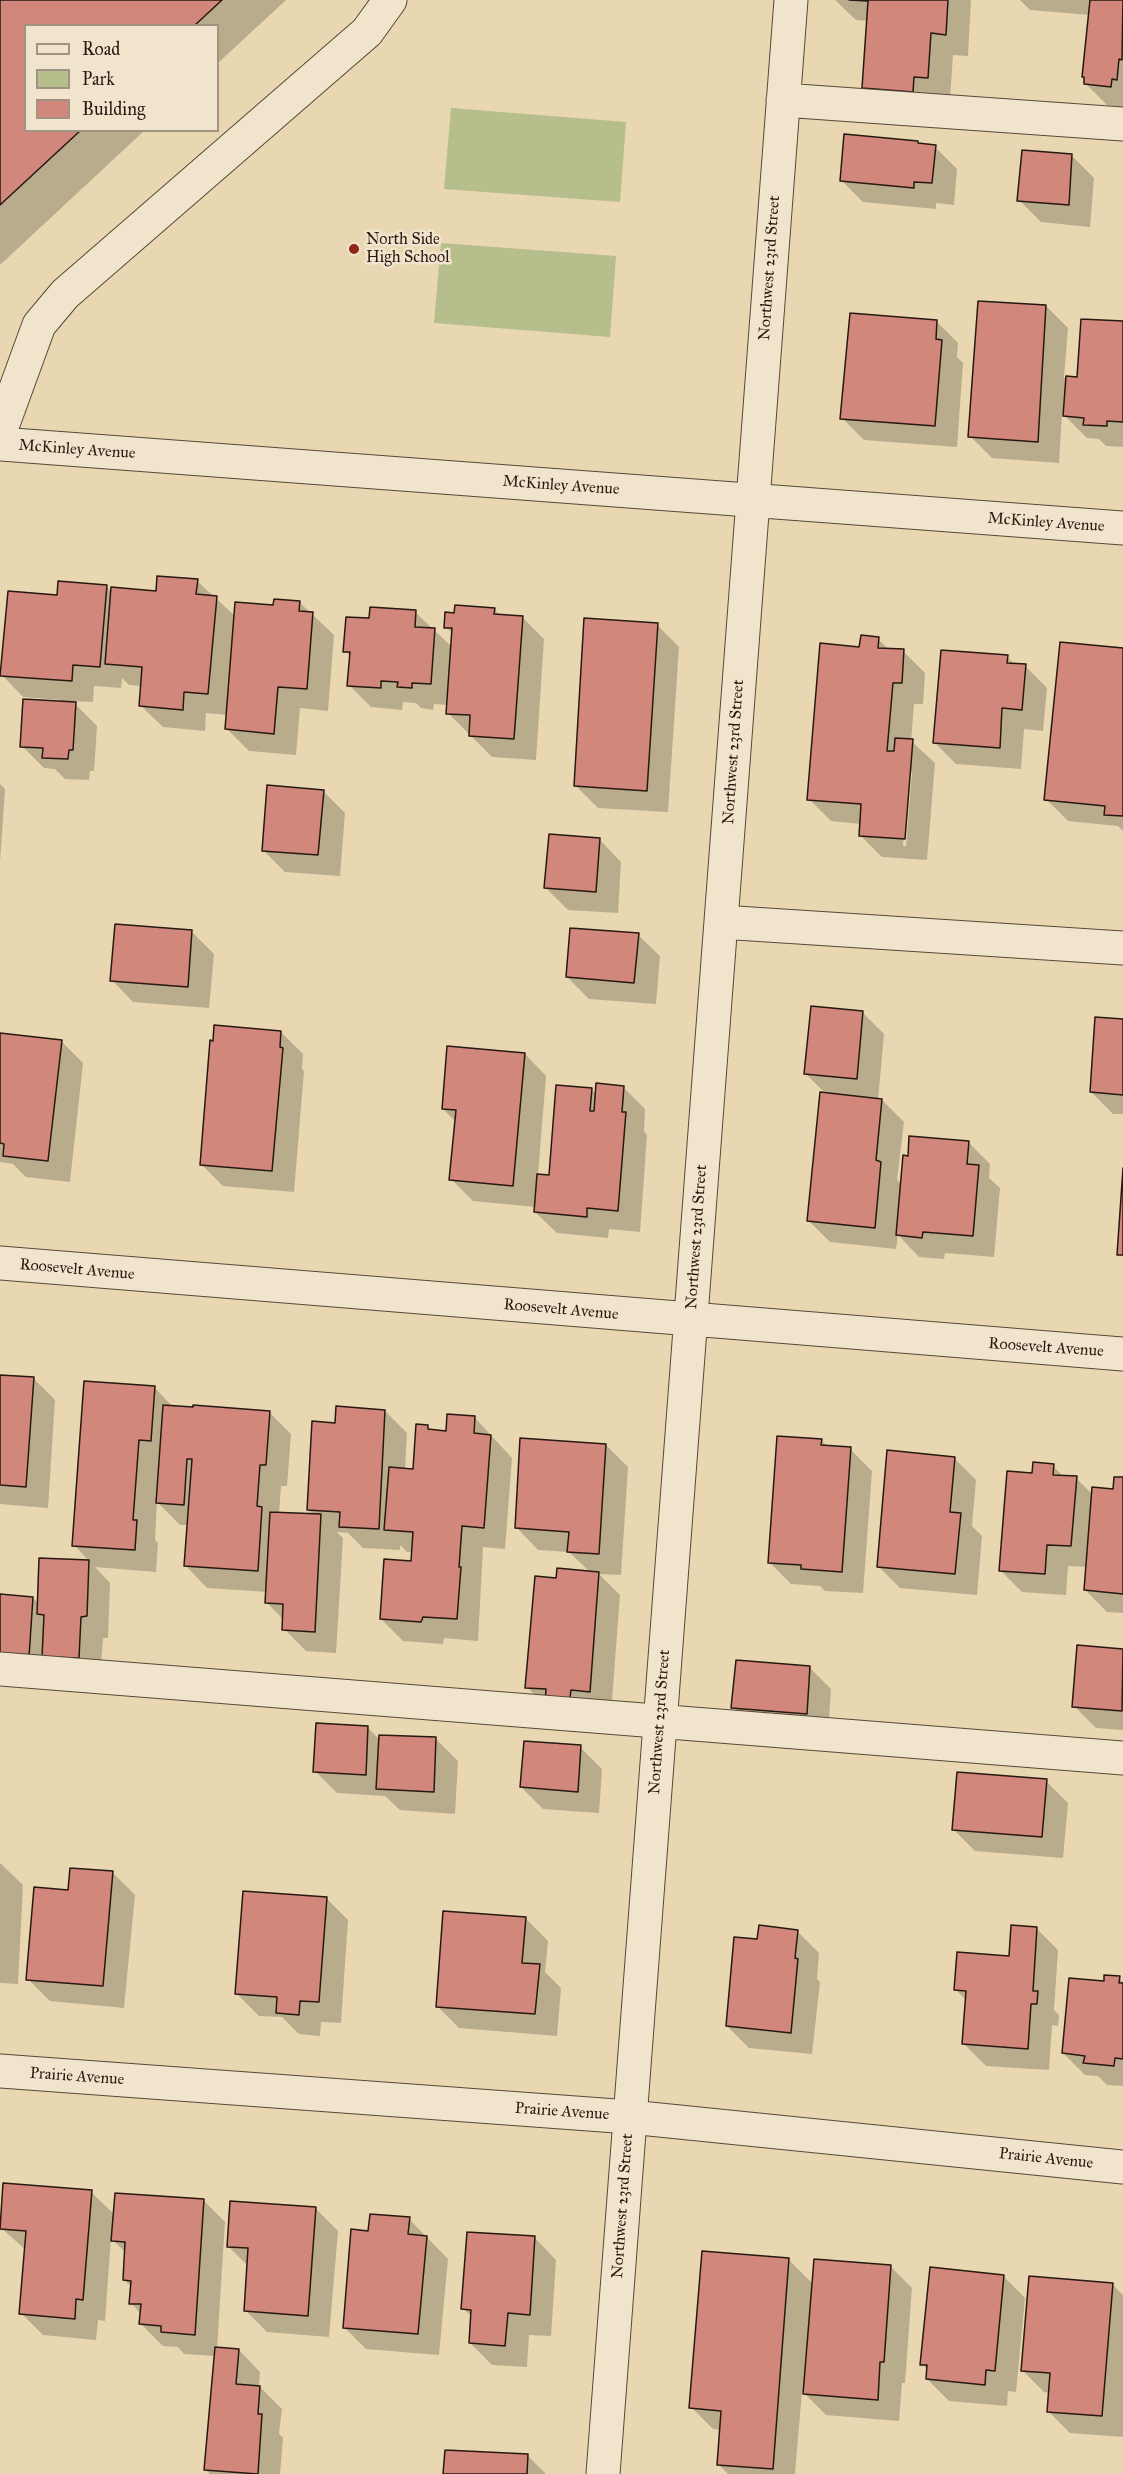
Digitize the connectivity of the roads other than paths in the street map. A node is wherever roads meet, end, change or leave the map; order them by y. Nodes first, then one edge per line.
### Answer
1 (390, 0) edge
2 (790, 0) edge
3 (783, 100) junction
4 (1123, 124) edge
5 (0, 432) edge
6 (0, 444) edge
7 (753, 501) junction
8 (1123, 528) edge
9 (721, 922) junction
10 (1123, 948) edge
11 (0, 1263) edge
12 (690, 1320) junction
13 (1123, 1354) edge
14 (0, 1669) edge
15 (660, 1720) junction
16 (1123, 1758) edge
17 (0, 2071) edge
18 (630, 2118) junction
19 (1123, 2167) edge
20 (603, 2474) edge

1 - 5 street
2 - 3 street, Northwest 23rd Street
3 - 4 street
3 - 7 street, Northwest 23rd Street
6 - 7 street, McKinley Avenue
7 - 8 street, McKinley Avenue
7 - 9 street, Northwest 23rd Street
9 - 10 street
9 - 12 street, Northwest 23rd Street
11 - 12 street, Roosevelt Avenue
12 - 13 street, Roosevelt Avenue
12 - 15 street, Northwest 23rd Street
14 - 15 street
15 - 16 street
15 - 18 street, Northwest 23rd Street
17 - 18 street, Prairie Avenue
18 - 19 street, Prairie Avenue
18 - 20 street, Northwest 23rd Street

